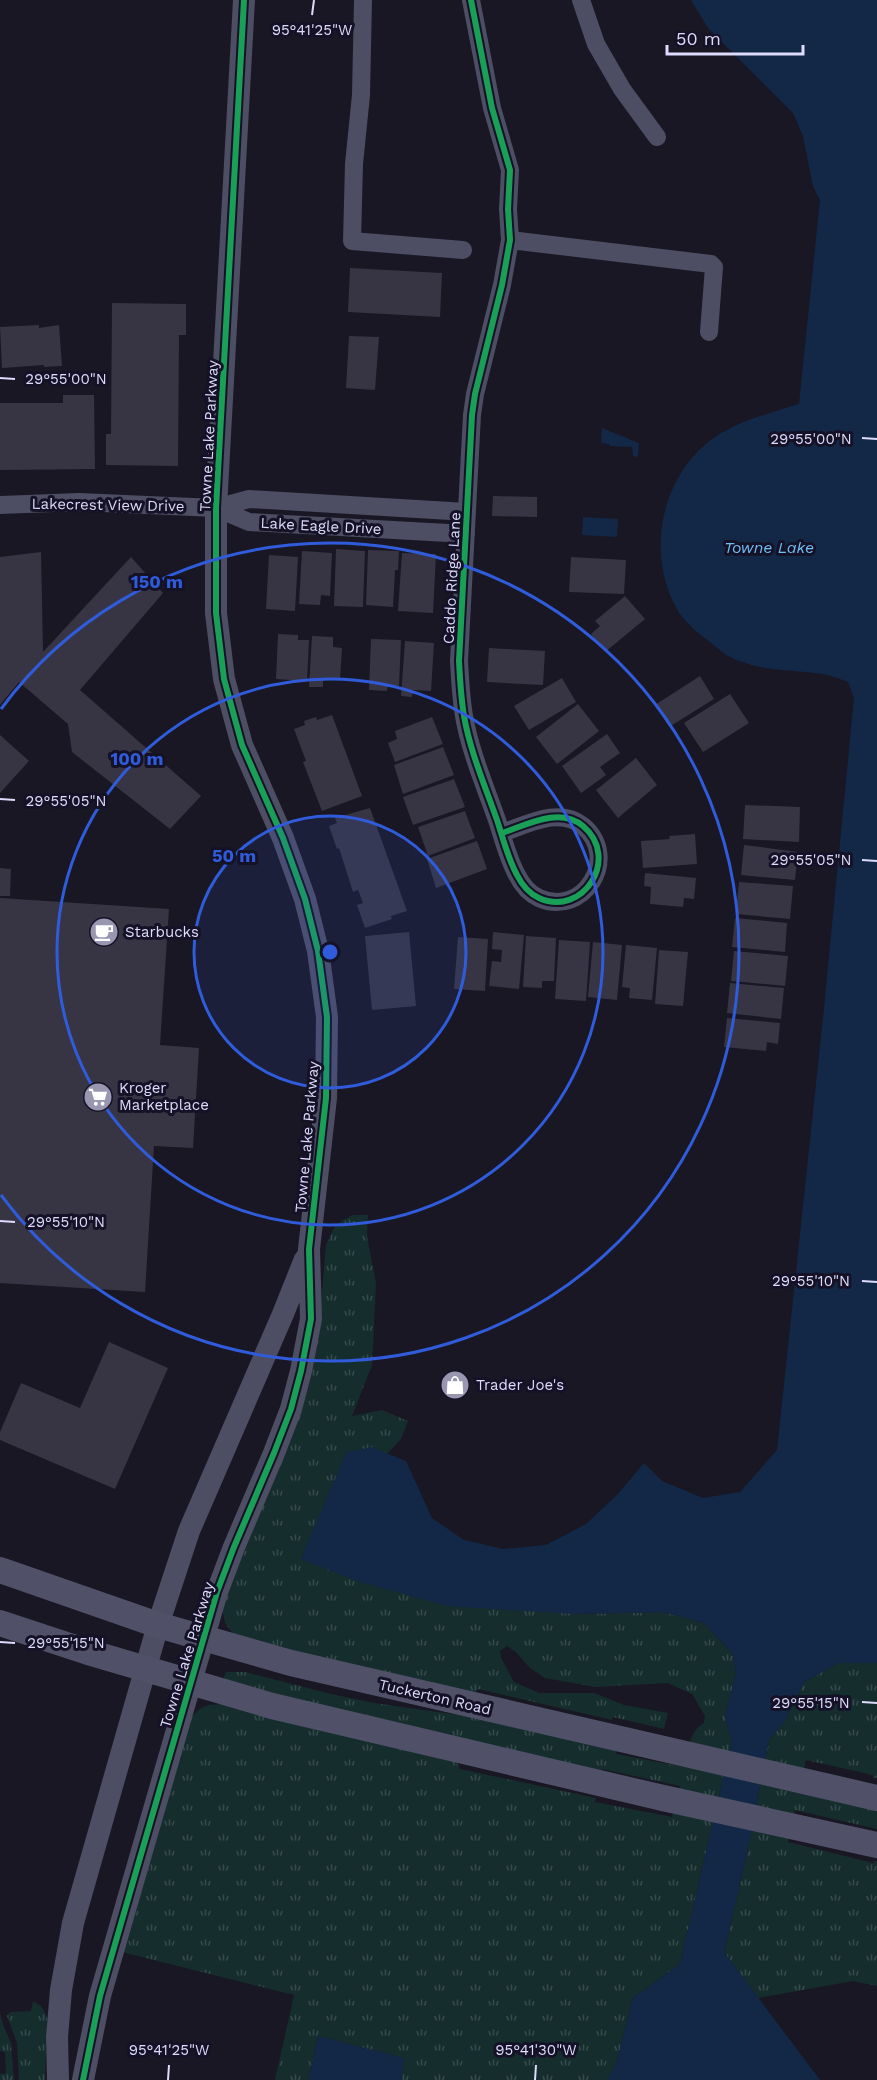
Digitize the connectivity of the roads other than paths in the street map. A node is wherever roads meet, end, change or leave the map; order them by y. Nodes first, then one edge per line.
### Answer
1 (244, 0) edge
2 (363, 0) edge
3 (471, 0) edge
4 (581, 0) edge
5 (657, 137) dead end
6 (510, 240) junction
7 (463, 250) dead end
8 (710, 332) dead end
9 (0, 505) edge
10 (216, 508) junction
11 (467, 512) junction
12 (466, 534) junction
13 (502, 833) junction
14 (309, 1249) junction
15 (0, 1570) edge
16 (0, 1623) edge
17 (158, 1625) junction
18 (204, 1639) junction
19 (146, 1670) junction
20 (191, 1683) junction
21 (877, 1798) edge
22 (877, 1845) edge
23 (61, 1990) junction
24 (100, 1996) junction
25 (58, 2080) edge
26 (82, 2080) edge

1 - 10 street, Towne Lake Parkway
2 - 7 street
3 - 6 street, Caddo Ridge Lane
4 - 5 street
6 - 8 street
6 - 11 street, Caddo Ridge Lane
9 - 10 street, Lakecrest View Drive
10 - 11 street, Lake Eagle Drive
10 - 12 street, Lake Eagle Drive
10 - 14 street, Towne Lake Parkway
11 - 12 street, Caddo Ridge Lane
12 - 13 street, Caddo Ridge Lane
13 - 13 street, Caddo Ridge Lane
14 - 17 street, Towne Lake Parkway
14 - 18 street, Towne Lake Parkway
15 - 17 main road, Tuckerton Road
16 - 19 main road
17 - 18 main road, Tuckerton Road
17 - 19 street, Towne Lake Parkway
18 - 20 street, Towne Lake Parkway
18 - 21 main road, Tuckerton Road
19 - 20 main road
19 - 23 street, Towne Lake Parkway
20 - 22 main road
20 - 24 street, Towne Lake Parkway
23 - 24 street
23 - 25 street, Towne Lake Parkway
24 - 26 street, Towne Lake Parkway

